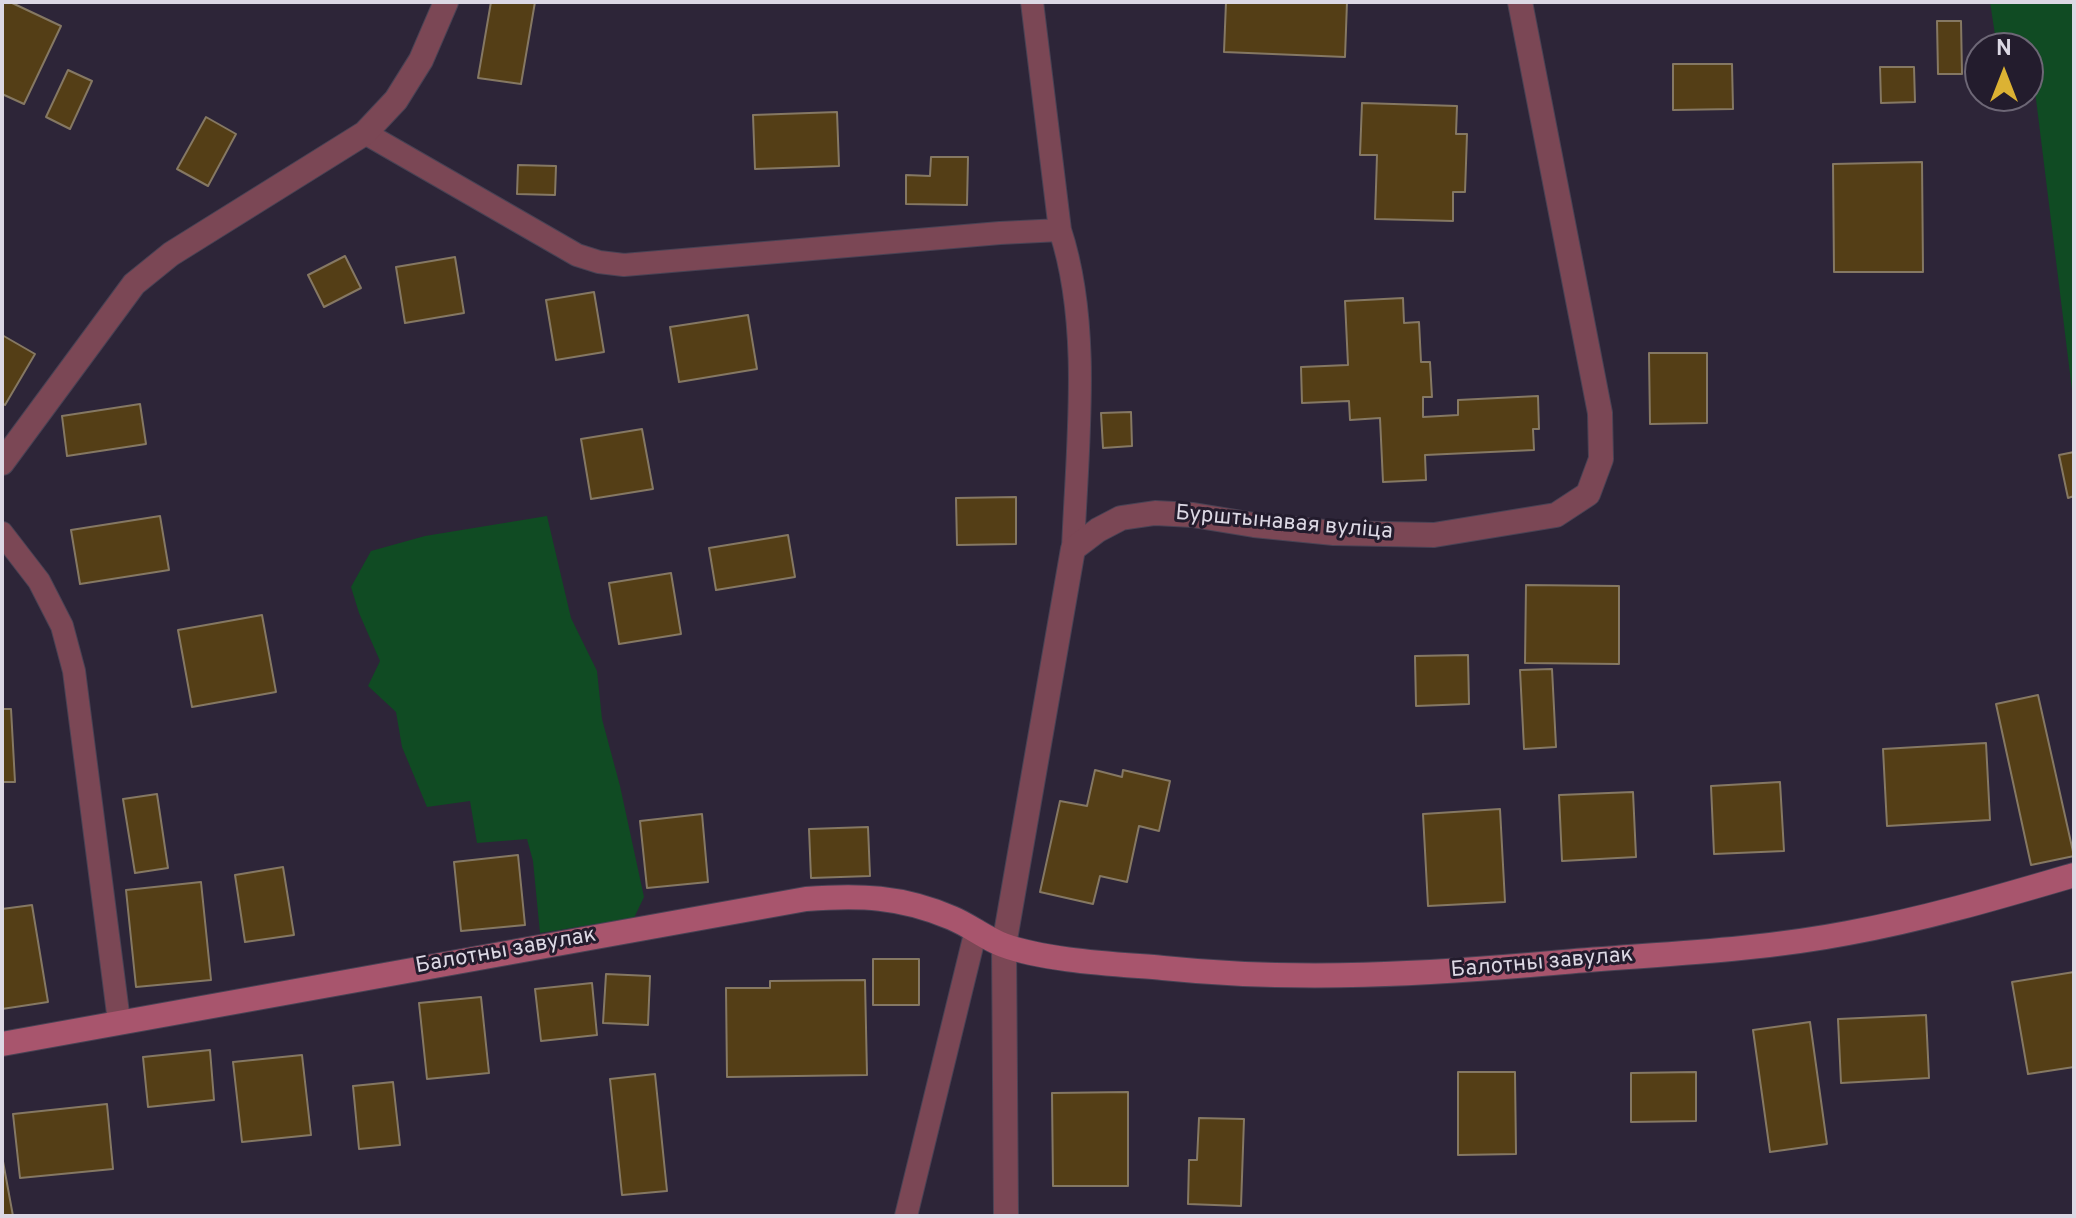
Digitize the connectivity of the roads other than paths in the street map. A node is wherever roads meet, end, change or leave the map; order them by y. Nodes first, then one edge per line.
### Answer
1 (446, 2) edge
2 (1032, 2) edge
3 (1520, 2) edge
4 (365, 133) junction
5 (1060, 230) junction
6 (2, 463) edge
7 (2, 533) edge
8 (1073, 549) junction
9 (2074, 875) edge
10 (976, 930) junction
11 (1004, 945) junction
12 (119, 1021) junction
13 (2, 1044) edge
14 (906, 1216) edge
15 (1006, 1216) edge

1 - 4 street
2 - 5 lane
3 - 8 street, Бурштынавая вуліца
4 - 5 lane
4 - 6 street
5 - 8 lane
7 - 12 lane
8 - 11 street
9 - 11 main road, Балотны завулак
10 - 11 main road, Балотны завулак
10 - 12 main road, Балотны завулак
10 - 14 lane
11 - 15 street
12 - 13 main road, Балотны завулак

